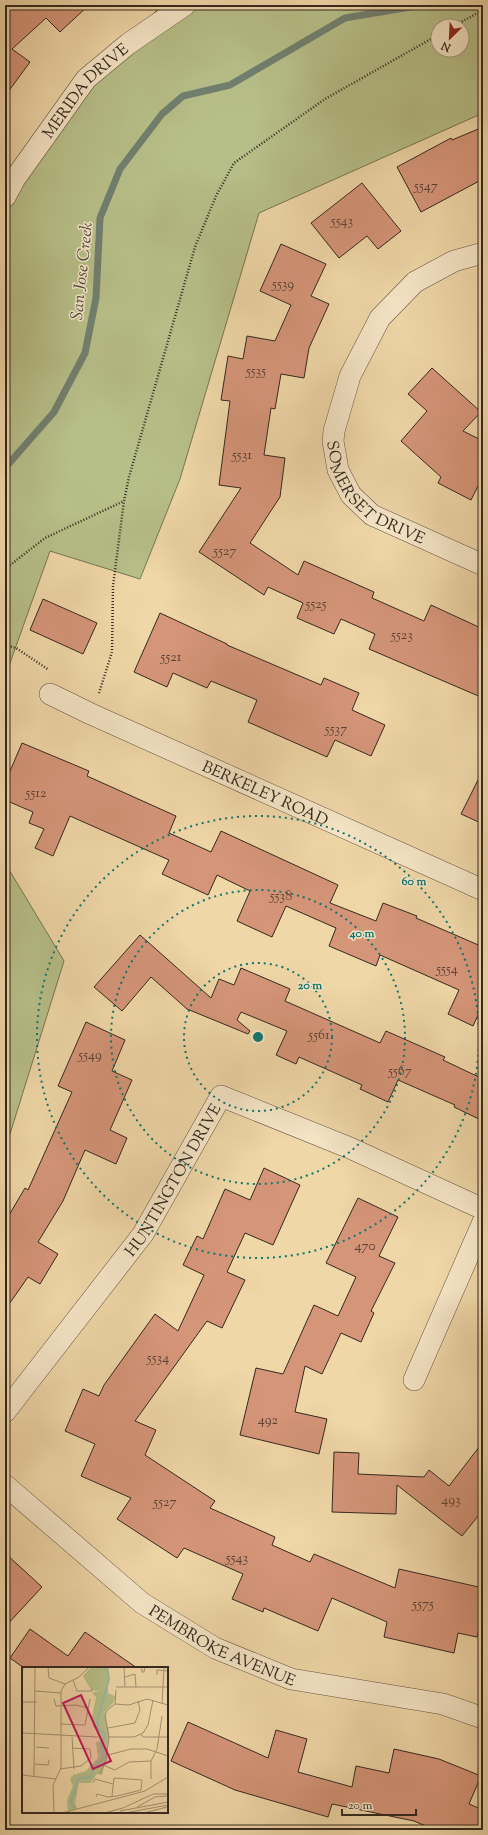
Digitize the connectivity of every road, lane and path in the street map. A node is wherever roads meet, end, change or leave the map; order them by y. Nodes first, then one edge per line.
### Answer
1 (185, 5) edge
2 (483, 10) edge
3 (468, 18) edge
4 (430, 40) edge
5 (8, 184) edge
6 (483, 253) edge
7 (124, 500) junction
8 (483, 565) edge
9 (5, 569) edge
10 (5, 645) edge
11 (50, 694) joint
12 (91, 714) junction
13 (483, 890) edge
14 (483, 1209) edge
15 (483, 1222) edge
16 (414, 1380) dead end
17 (5, 1412) edge
18 (5, 1485) edge
19 (483, 1718) edge

1 - 5 street, MERIDA DRIVE
2 - 3 path
4 - 7 path
6 - 8 street, SOMERSET DRIVE
7 - 9 path
7 - 12 path
10 - 11 path
11 - 12 street, BERKELEY ROAD
12 - 13 street, BERKELEY ROAD
14 - 17 street, HUNTINGTON DRIVE
15 - 16 street
18 - 19 street, PEMBROKE AVENUE

